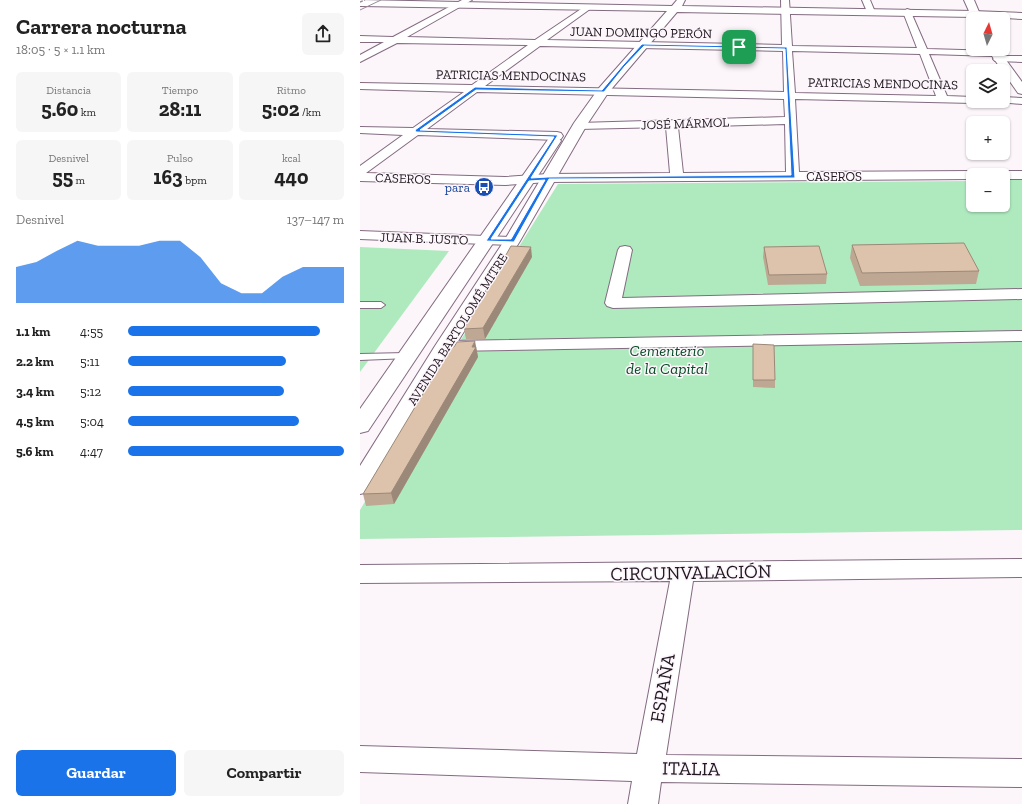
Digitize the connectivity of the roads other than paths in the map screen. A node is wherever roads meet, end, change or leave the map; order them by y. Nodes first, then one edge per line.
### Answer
1 (596, 0) edge
2 (866, 0) edge
3 (969, 0) edge
4 (464, 2) edge
5 (360, 3) edge
6 (678, 4) edge
7 (785, 5) edge
8 (587, 7) junction
9 (871, 12) junction
10 (907, 12) junction
11 (974, 12) edge
12 (966, 15) edge
13 (1010, 16) edge
14 (1022, 16) edge
15 (360, 39) edge
16 (394, 40) junction
17 (539, 43) junction
18 (644, 45) junction
19 (786, 48) junction
20 (923, 51) junction
21 (966, 52) edge
22 (997, 56) edge
23 (1007, 56) edge
24 (360, 59) edge
25 (1022, 60) edge
26 (360, 86) edge
27 (475, 88) junction
28 (1022, 90) edge
29 (603, 91) junction
30 (789, 95) junction
31 (943, 99) junction
32 (966, 100) edge
33 (1010, 100) edge
34 (1022, 101) edge
35 (790, 120) junction
36 (672, 124) junction
37 (577, 129) junction
38 (360, 130) edge
39 (416, 131) junction
40 (557, 136) junction
41 (360, 172) edge
42 (966, 175) edge
43 (1010, 175) edge
44 (1022, 175) edge
45 (360, 177) edge
46 (677, 177) junction
47 (793, 177) junction
48 (548, 178) junction
49 (528, 180) junction
50 (360, 235) edge
51 (488, 240) junction
52 (512, 241) junction
53 (625, 250) dead end
54 (1022, 294) edge
55 (360, 305) edge
56 (381, 305) dead end
57 (1022, 336) edge
58 (445, 346) junction
59 (406, 356) junction
60 (360, 357) edge
61 (360, 426) edge
62 (360, 486) edge
63 (1022, 568) edge
64 (683, 572) junction
65 (360, 574) edge
66 (360, 760) edge
67 (648, 768) junction
68 (1022, 773) edge
69 (643, 804) edge

1 - 8 street
2 - 9 street
3 - 11 street
4 - 5 street
4 - 8 street
4 - 16 street
6 - 7 street
6 - 8 street
6 - 18 street, AVENIDA BARTOLOMÉ MITRE
7 - 9 street
7 - 19 street
8 - 17 street
9 - 10 street
10 - 12 street
10 - 20 street
13 - 14 street
15 - 16 street, JUAN DOMINGO PERÓN
16 - 17 street, JUAN DOMINGO PERÓN
16 - 24 street
17 - 18 street, JUAN DOMINGO PERÓN
17 - 27 street
18 - 19 street, JUAN DOMINGO PERÓN
18 - 29 street, AVENIDA BARTOLOMÉ MITRE
19 - 20 street, JUAN DOMINGO PERÓN
19 - 30 street
20 - 21 street, JUAN DOMINGO PERÓN
20 - 31 street
22 - 28 street
23 - 25 street
26 - 27 street, PATRICIAS MENDOCINAS
27 - 29 street, PATRICIAS MENDOCINAS
27 - 39 street
29 - 30 street, PATRICIAS MENDOCINAS
29 - 37 street, AVENIDA BARTOLOMÉ MITRE
30 - 31 street, PATRICIAS MENDOCINAS
30 - 35 street
31 - 32 street, PATRICIAS MENDOCINAS
33 - 34 street
35 - 36 street, JOSÉ MÁRMOL
35 - 47 street
36 - 37 street, JOSÉ MÁRMOL
36 - 46 street
37 - 40 street, JOSÉ MÁRMOL
37 - 48 street, AVENIDA BARTOLOMÉ MITRE
38 - 39 street, JOSÉ MÁRMOL
39 - 40 street, JOSÉ MÁRMOL
39 - 41 street
40 - 49 street, AVENIDA BARTOLOMÉ MITRE
42 - 47 street, CASEROS
43 - 44 street
45 - 49 street, CASEROS
46 - 47 street, CASEROS
46 - 48 street, CASEROS
48 - 49 street, CASEROS
48 - 52 street, AVENIDA BARTOLOMÉ MITRE
49 - 51 street, AVENIDA BARTOLOMÉ MITRE
50 - 51 street, JUAN B. JUSTO
51 - 52 street, JUAN B. JUSTO
51 - 59 street, AVENIDA BARTOLOMÉ MITRE
52 - 58 street, AVENIDA BARTOLOMÉ MITRE
53 - 54 street
55 - 56 lane
57 - 58 street
58 - 62 street, AVENIDA BARTOLOMÉ MITRE
59 - 60 lane
59 - 61 street, AVENIDA BARTOLOMÉ MITRE
63 - 64 street, CIRCUNVALACIÓN
64 - 65 street, CIRCUNVALACIÓN
64 - 67 street, ESPAÑA
66 - 67 street, ITALIA
67 - 68 street, ITALIA
67 - 69 street, ESPAÑA

